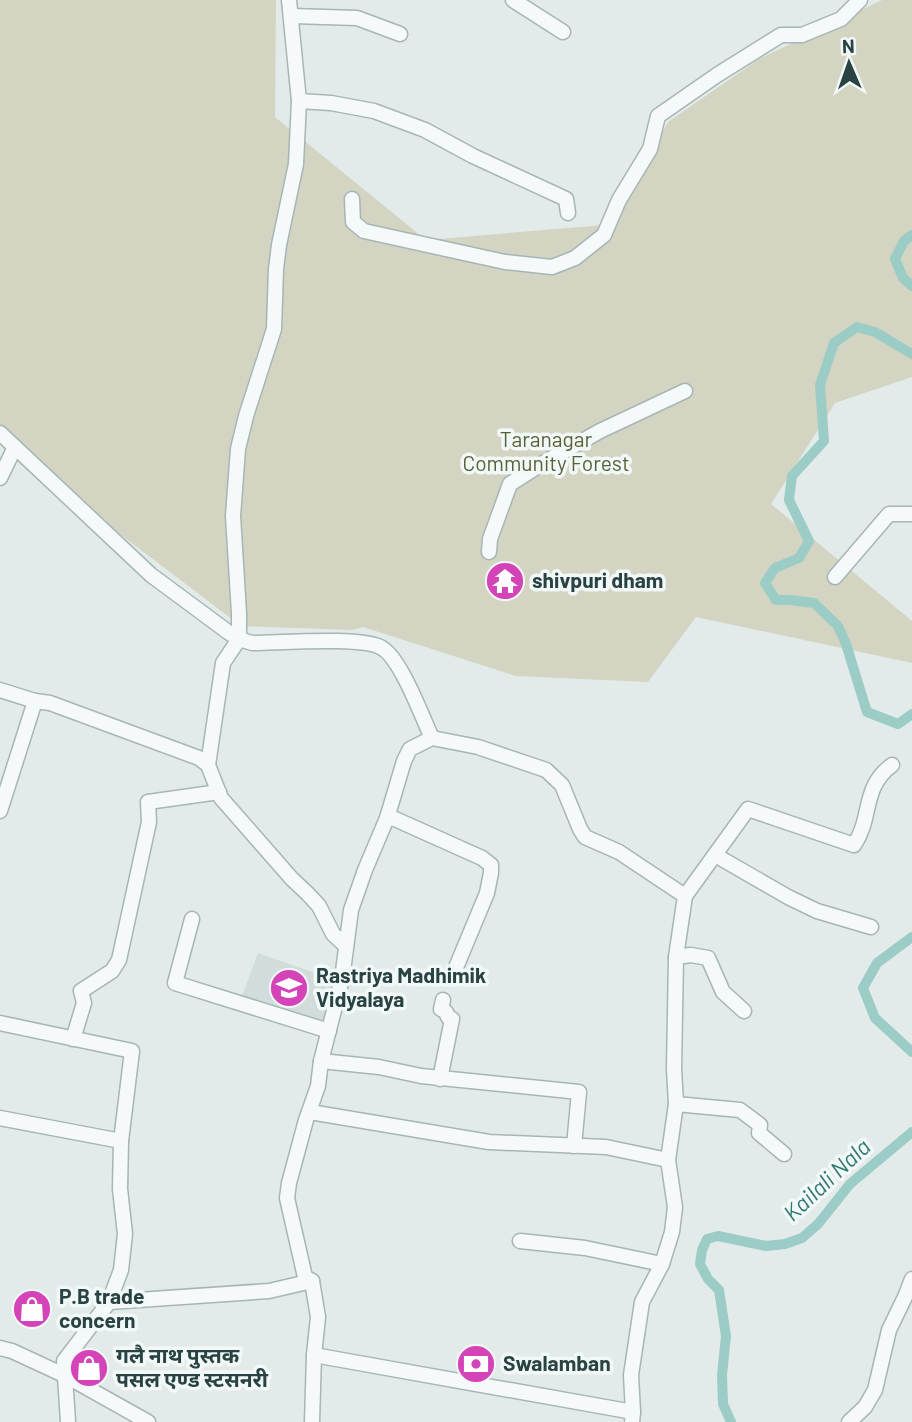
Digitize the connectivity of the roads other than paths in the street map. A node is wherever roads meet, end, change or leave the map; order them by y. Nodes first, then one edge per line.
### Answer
1 (289, 0) edge
2 (513, 0) edge
3 (860, 0) edge
4 (292, 16) junction
5 (563, 32) dead end
6 (400, 34) dead end
7 (299, 101) junction
8 (352, 199) dead end
9 (568, 213) dead end
10 (685, 391) dead end
11 (0, 433) edge
12 (15, 447) junction
13 (0, 478) edge
14 (912, 514) edge
15 (489, 552) dead end
16 (835, 577) dead end
17 (239, 639) junction
18 (0, 690) edge
19 (35, 701) junction
20 (432, 738) junction
21 (208, 765) junction
22 (892, 765) dead end
23 (219, 792) junction
24 (0, 811) edge
25 (387, 818) junction
26 (715, 855) junction
27 (685, 896) junction
28 (192, 919) dead end
29 (871, 927) dead end
30 (346, 946) junction
31 (676, 957) junction
32 (452, 977) dead end
33 (443, 1000) dead end
34 (744, 1011) dead end
35 (0, 1023) edge
36 (329, 1031) junction
37 (73, 1039) junction
38 (321, 1061) junction
39 (440, 1079) junction
40 (676, 1104) junction
41 (310, 1112) junction
42 (0, 1118) edge
43 (121, 1141) junction
44 (574, 1146) junction
45 (784, 1154) dead end
46 (668, 1160) junction
47 (520, 1241) dead end
48 (662, 1264) junction
49 (912, 1279) edge
50 (312, 1281) junction
51 (110, 1302) junction
52 (0, 1348) edge
53 (314, 1355) junction
54 (66, 1376) junction
55 (633, 1417) edge
56 (68, 1422) edge
57 (148, 1422) edge
58 (312, 1422) edge
59 (849, 1422) edge

1 - 4 street
2 - 5 street
3 - 8 street
4 - 6 street
4 - 7 street
7 - 9 street
7 - 17 street
10 - 15 street
11 - 12 street
12 - 13 street
12 - 17 street
14 - 16 street
17 - 20 street
17 - 21 street
18 - 19 street
19 - 21 street
19 - 24 street
20 - 25 street
20 - 27 street
21 - 23 street
22 - 26 street
23 - 30 street
23 - 37 street
25 - 30 street
25 - 32 street
26 - 27 street
26 - 29 street
27 - 31 street
28 - 36 street
30 - 36 street
31 - 34 street
31 - 40 street
33 - 39 street
35 - 37 street
36 - 38 street
37 - 43 street
38 - 39 street
38 - 41 street
39 - 44 street
40 - 45 street
40 - 46 street
41 - 44 street
41 - 50 street
42 - 43 street
43 - 51 street
44 - 46 street
46 - 48 street
47 - 48 street
48 - 55 street
49 - 59 street
50 - 51 street
50 - 53 street
51 - 54 street
52 - 54 street
53 - 55 street
53 - 58 street
54 - 56 street
54 - 57 street

